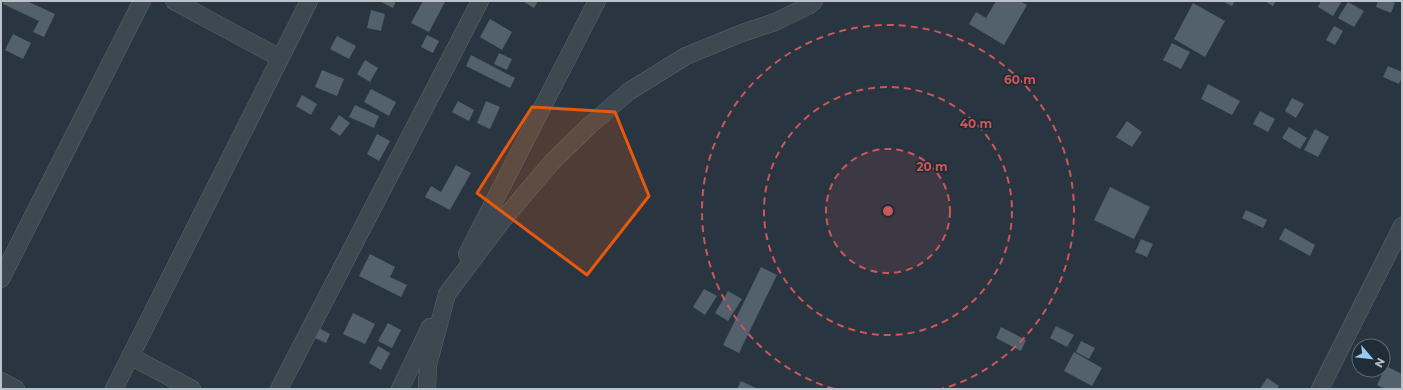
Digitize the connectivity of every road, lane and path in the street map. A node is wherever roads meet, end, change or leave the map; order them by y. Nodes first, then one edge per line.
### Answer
1 (142, 1) edge
2 (174, 1) edge
3 (309, 1) edge
4 (480, 1) edge
5 (597, 1) edge
6 (814, 1) edge
7 (280, 58) junction
8 (1402, 226) edge
9 (1, 280) edge
10 (447, 294) junction
11 (130, 356) junction
12 (1, 381) edge
13 (16, 389) edge
14 (114, 389) edge
15 (192, 389) edge
16 (279, 389) edge
17 (400, 389) edge
18 (427, 389) edge
19 (1320, 389) edge

1 - 9 street
2 - 7 street
3 - 7 street
4 - 16 street
5 - 10 street
6 - 10 street
7 - 11 street
8 - 19 street
10 - 17 street
10 - 18 street
11 - 14 street
11 - 15 street
12 - 13 street

